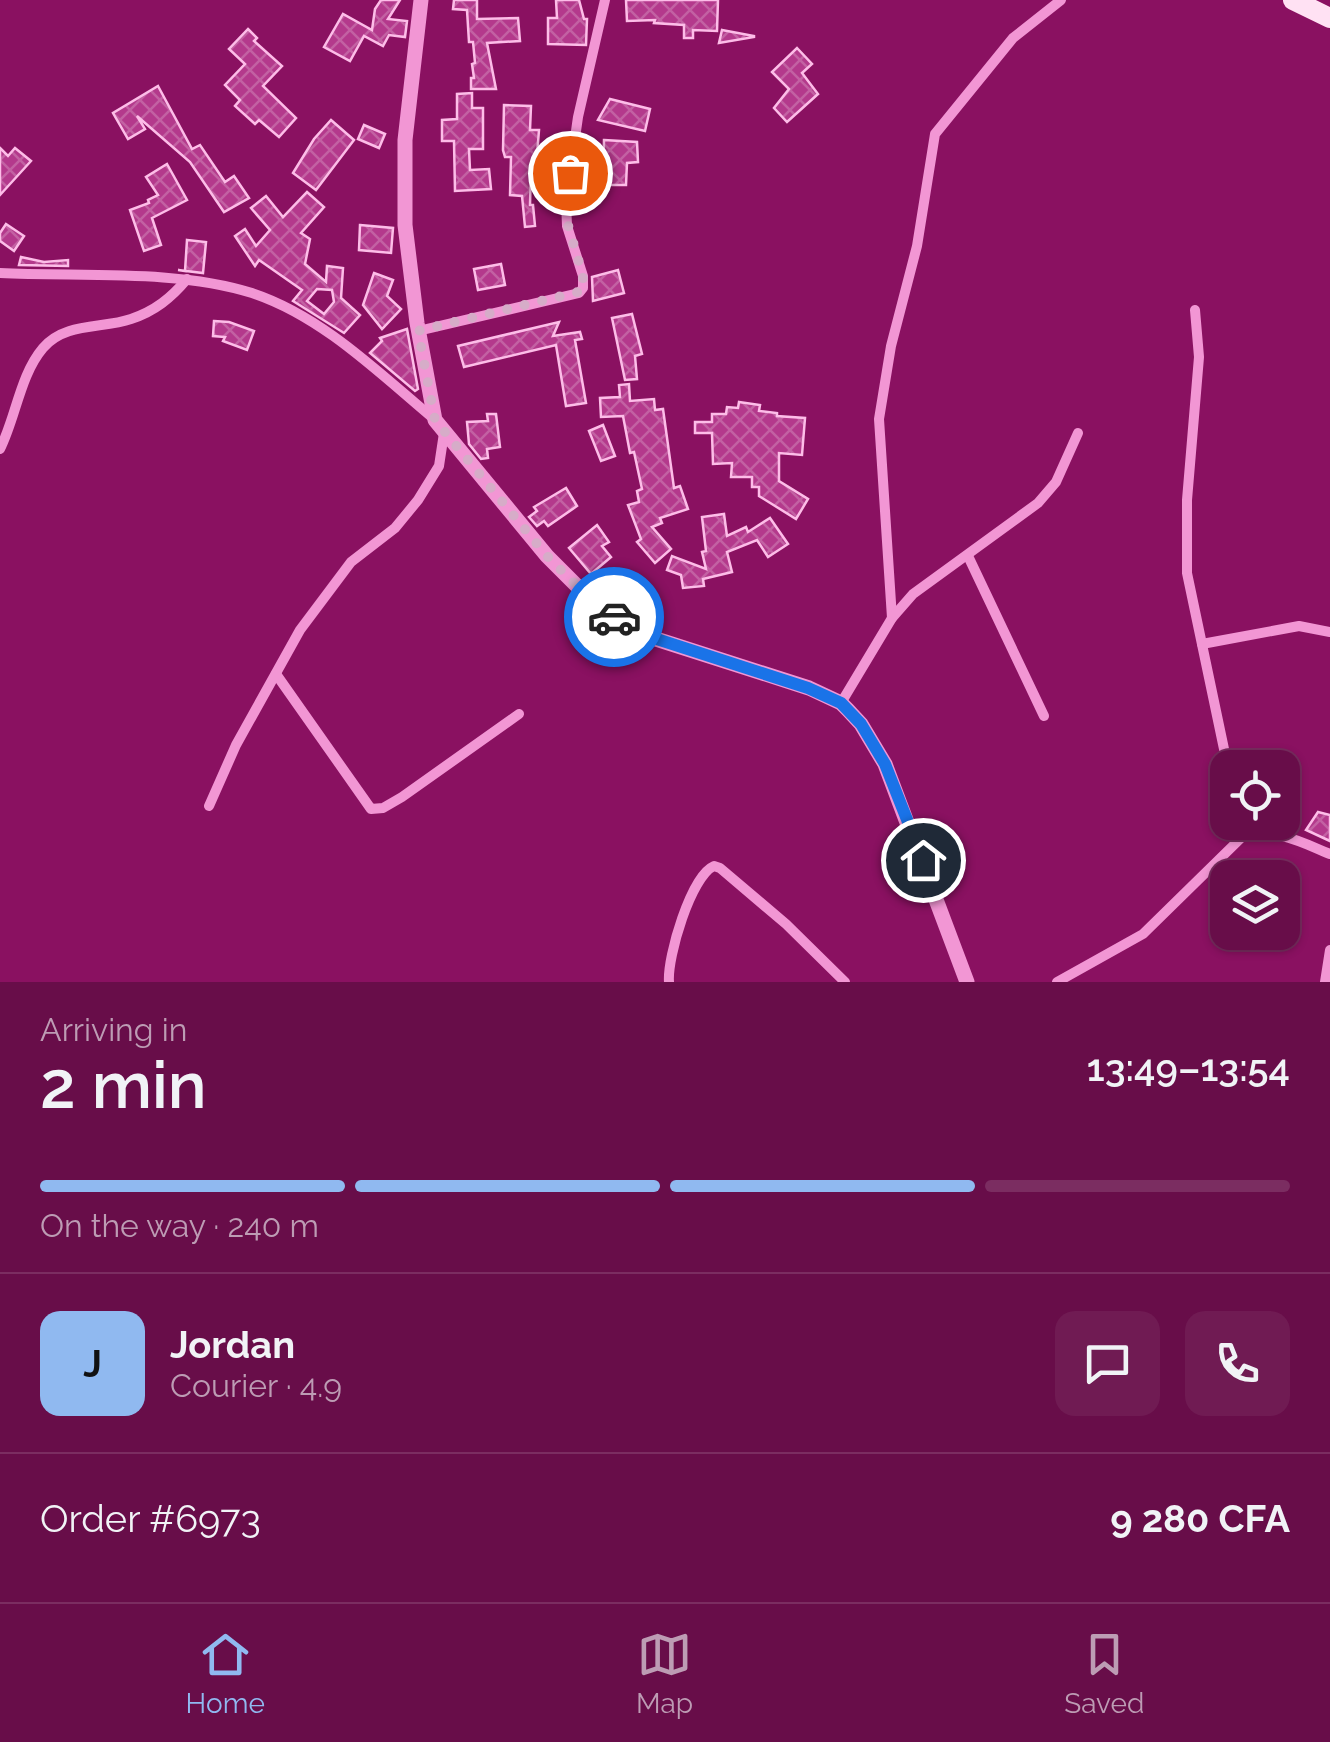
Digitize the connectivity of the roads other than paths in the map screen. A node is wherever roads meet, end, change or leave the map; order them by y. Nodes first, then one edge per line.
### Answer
1 (421, 0) edge
2 (605, 0) edge
3 (1061, 0) edge
4 (1293, 0) edge
5 (1330, 18) edge
6 (0, 274) edge
7 (187, 279) junction
8 (1195, 310) dead end
9 (418, 331) junction
10 (440, 427) junction
11 (1078, 433) dead end
12 (0, 448) edge
13 (968, 556) junction
14 (892, 618) junction
15 (1330, 632) edge
16 (1202, 644) junction
17 (276, 674) junction
18 (841, 703) junction
19 (519, 714) dead end
20 (1044, 716) dead end
21 (1224, 750) edge
22 (209, 806) dead end
23 (1239, 840) edge
24 (1295, 840) edge
25 (1330, 854) edge
26 (1330, 950) edge
27 (669, 982) edge
28 (845, 982) edge
29 (967, 982) edge
30 (1057, 982) edge
31 (1325, 982) edge

1 - 9 street
2 - 9 street
3 - 14 street
4 - 5 main road
6 - 7 street
7 - 10 street
7 - 12 street
8 - 16 street
9 - 10 street
10 - 17 street
10 - 18 street
11 - 13 street
13 - 14 street
13 - 20 street
14 - 18 street
15 - 16 street
16 - 21 street
17 - 19 street
17 - 22 street
18 - 29 street
23 - 30 street
24 - 25 street
26 - 31 street
27 - 28 street

